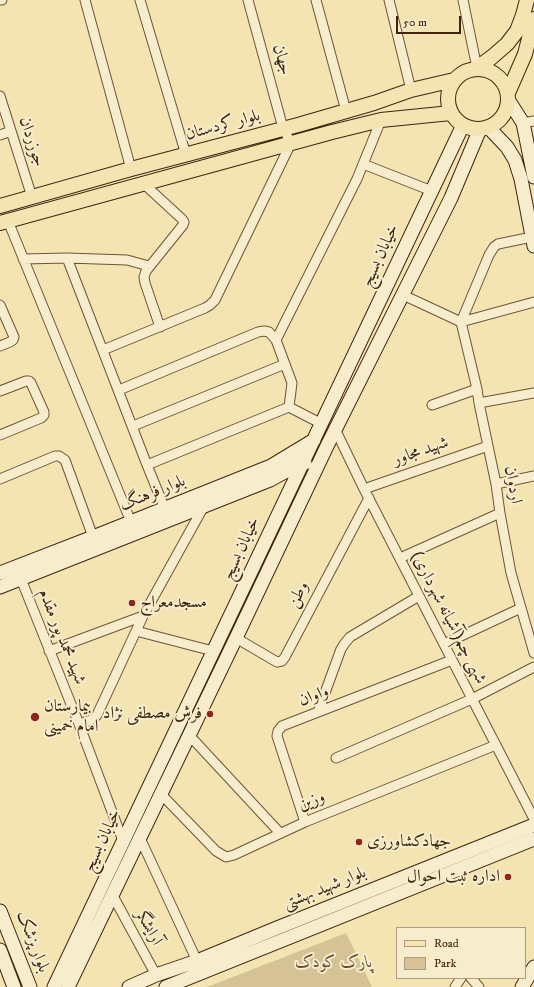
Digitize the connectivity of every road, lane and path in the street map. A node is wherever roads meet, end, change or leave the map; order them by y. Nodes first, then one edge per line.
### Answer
1 (85, 0) edge
2 (140, 0) edge
3 (248, 0) edge
4 (316, 0) edge
5 (389, 0) edge
6 (463, 0) edge
7 (527, 0) edge
8 (534, 19) edge
9 (477, 68) junction
10 (454, 80) junction
11 (411, 90) junction
12 (0, 96) edge
13 (509, 97) junction
14 (346, 111) junction
15 (451, 113) junction
16 (381, 120) junction
17 (528, 122) edge
18 (463, 126) junction
19 (283, 128) junction
20 (484, 129) junction
21 (11, 131) junction
22 (0, 135) edge
23 (291, 143) junction
24 (186, 155) junction
25 (363, 164) junction
26 (131, 169) junction
27 (534, 177) edge
28 (144, 184) junction
29 (432, 191) junction
30 (32, 197) junction
31 (0, 206) edge
32 (4, 222) edge
33 (533, 241) edge
34 (67, 258) junction
35 (23, 259) junction
36 (150, 266) junction
37 (403, 295) junction
38 (534, 302) edge
39 (0, 305) edge
40 (460, 322) junction
41 (160, 327) junction
42 (276, 340) junction
43 (0, 346) edge
44 (103, 350) junction
45 (351, 362) junction
46 (285, 364) junction
47 (366, 369) junction
48 (477, 389) junction
49 (119, 390) junction
50 (0, 391) edge
51 (534, 392) edge
52 (479, 403) junction
53 (432, 406) dead end
54 (289, 407) junction
55 (322, 424) junction
56 (133, 426) junction
57 (336, 431) junction
58 (0, 434) edge
59 (314, 440) junction
60 (488, 446) junction
61 (303, 462) junction
62 (147, 465) junction
63 (317, 469) junction
64 (272, 475) junction
65 (534, 476) edge
66 (0, 479) edge
67 (496, 484) junction
68 (364, 489) junction
69 (369, 498) junction
70 (284, 503) junction
71 (204, 506) junction
72 (500, 513) junction
73 (167, 514) junction
74 (131, 522) junction
75 (93, 538) junction
76 (400, 558) junction
77 (0, 573) edge
78 (20, 579) junction
79 (0, 587) edge
80 (419, 596) junction
81 (521, 608) junction
82 (143, 616) junction
83 (136, 631) junction
84 (236, 638) junction
85 (444, 644) junction
86 (49, 651) junction
87 (213, 651) junction
88 (534, 653) edge
89 (452, 660) junction
90 (534, 667) edge
91 (472, 699) junction
92 (318, 712) junction
93 (79, 724) junction
94 (189, 735) junction
95 (496, 745) junction
96 (336, 758) dead end
97 (161, 794) junction
98 (534, 819) edge
99 (304, 822) junction
100 (534, 825) edge
101 (280, 833) junction
102 (140, 838) junction
103 (534, 838) edge
104 (123, 841) junction
105 (507, 843) junction
106 (443, 868) junction
107 (113, 896) junction
108 (326, 908) junction
109 (0, 911) edge
110 (331, 920) junction
111 (0, 950) edge
112 (197, 961) junction
113 (534, 967) edge
114 (156, 976) junction
115 (472, 979) edge
116 (14, 987) edge
117 (30, 987) edge
118 (54, 987) edge
119 (68, 987) edge
120 (129, 987) edge
121 (166, 987) edge
122 (479, 987) edge
123 (522, 987) edge

1 - 26 street
2 - 24 street
3 - 19 street, جهان
4 - 14 street
5 - 11 street
6 - 9 street
7 - 9 main road
8 - 13 main road
9 - 10 main road
9 - 13 main road
10 - 11 main road, بلوار کردستان
10 - 15 main road
11 - 14 main road, بلوار کردستان
12 - 21 street, جوزردان
13 - 17 main road
13 - 20 main road
14 - 19 main road, بلوار کردستان
15 - 16 main road, بلوار کردستان
15 - 18 main road
16 - 23 main road, بلوار کردستان
16 - 25 street
17 - 27 main road
18 - 20 main road
18 - 29 main road, خیابان بسیج
19 - 23 street, جهان
19 - 24 main road, بلوار کردستان
20 - 33 main road
20 - 37 main road, خیابان بسیج
21 - 22 street
21 - 30 street, جوزردان
23 - 28 main road, بلوار کردستان
23 - 41 street
24 - 26 main road, بلوار کردستان
25 - 29 street
25 - 42 street
26 - 30 main road, بلوار کردستان
28 - 32 main road, بلوار کردستان
28 - 36 street
29 - 45 main road, خیابان بسیج
30 - 31 main road, بلوار کردستان
32 - 35 street
33 - 40 street
34 - 35 street
34 - 36 street
34 - 44 street
35 - 74 street
36 - 41 street
37 - 40 street
37 - 47 main road, خیابان بسیج
38 - 40 street
39 - 43 street
40 - 48 street, اردوان
41 - 44 street
42 - 46 street
42 - 49 street
44 - 49 street
45 - 47 main road
45 - 55 main road, خیابان بسیج
46 - 54 street
46 - 56 street
47 - 57 main road, خیابان بسیج
48 - 52 street, اردوان
48 - 53 street
49 - 56 street
50 - 58 street
51 - 52 street
52 - 60 street, اردوان
54 - 55 street
54 - 62 street
55 - 59 main road, خیابان بسیج
56 - 62 street
57 - 63 main road, خیابان بسیج
57 - 68 street, شهی چم(آشیانه شهرداری)
59 - 61 main road, خیابان بسیج
59 - 64 main road, بلوار فرهنگ
60 - 67 street, اردوان
60 - 68 street, شهید مجاور
61 - 63 main road
61 - 64 main road, بلوار فرهنگ
61 - 70 main road, خیابان بسیج
62 - 73 street
63 - 84 main road, خیابان بسیج
64 - 70 main road
64 - 71 main road, بلوار فرهنگ
64 - 73 main road, بلوار فرهنگ
65 - 67 street
66 - 75 street
67 - 72 street, اردوان
68 - 69 street, شهی چم(آشیانه شهرداری)
69 - 76 street, شهی چم(آشیانه شهرداری)
69 - 84 street, وطن
70 - 87 main road, خیابان بسیج
71 - 73 main road, بلوار فرهنگ
71 - 82 street
72 - 76 street
72 - 81 street, اردوان
73 - 74 main road, بلوار فرهنگ
73 - 78 main road, بلوار فرهنگ
74 - 75 main road, بلوار فرهنگ
75 - 77 main road, بلوار فرهنگ
76 - 80 street, شهی چم(آشیانه شهرداری)
78 - 79 main road, بلوار فرهنگ
78 - 86 street, شهید محمد پور مقدم
80 - 85 street, شهی چم(آشیانه شهرداری)
80 - 92 street
81 - 85 street
81 - 88 street, اردوان
82 - 83 street
82 - 86 street
83 - 87 street
83 - 93 street
84 - 94 main road, خیابان بسیج
85 - 89 street, شهی چم(آشیانه شهرداری)
86 - 93 street, شهید محمد پور مقدم
87 - 104 main road, خیابان بسیج
89 - 91 street, شهی چم(آشیانه شهرداری)
89 - 92 street, واوان
90 - 91 street
91 - 95 street, شهی چم(آشیانه شهرداری)
91 - 96 street
92 - 99 street, واوان
93 - 104 street, شهید محمد پور مقدم
94 - 97 main road, خیابان بسیج
94 - 101 street
95 - 98 street, شهی چم(آشیانه شهرداری)
95 - 99 street, وزین
97 - 101 street, وزین
97 - 102 main road, خیابان بسیج
99 - 101 street, وزین
100 - 105 main road, بلوار شهید بهشتی
102 - 107 main road, خیابان بسیج
102 - 112 street
103 - 105 main road, بلوار شهید بهشتی
104 - 118 main road, خیابان بسیج
105 - 106 main road, بلوار شهید بهشتی
106 - 108 main road, بلوار شهید بهشتی
106 - 110 main road, بلوار شهید بهشتی
107 - 114 street, آرایشگر
107 - 119 main road, خیابان بسیج
108 - 110 main road
108 - 112 main road, بلوار شهید بهشتی
109 - 117 main road, بلوار پزشک
110 - 121 main road, بلوار شهید بهشتی
111 - 116 main road, بلوار پزشک
112 - 114 main road, بلوار شهید بهشتی
113 - 123 main road
114 - 120 main road, بلوار شهید بهشتی
115 - 122 street

